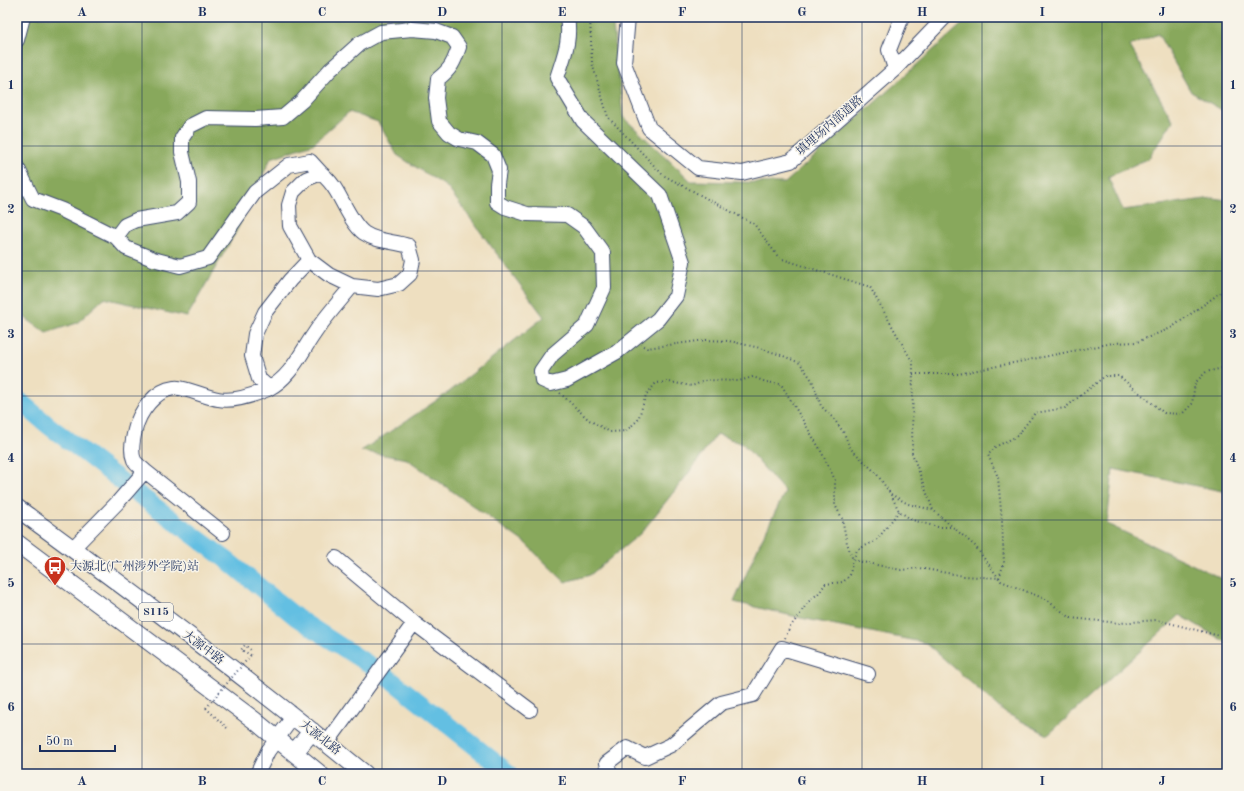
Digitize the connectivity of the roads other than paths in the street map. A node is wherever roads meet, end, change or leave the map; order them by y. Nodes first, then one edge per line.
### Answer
1 (23, 17) edge
2 (567, 17) edge
3 (628, 17) edge
4 (902, 17) edge
5 (945, 17) edge
6 (17, 40) edge
7 (895, 69) junction
8 (17, 167) edge
9 (321, 173) junction
10 (116, 237) junction
11 (309, 260) junction
12 (352, 286) junction
13 (269, 388) junction
14 (141, 476) junction
15 (17, 508) edge
16 (223, 533) dead end
17 (17, 543) edge
18 (72, 549) junction
19 (336, 558) dead end
20 (414, 623) junction
21 (868, 674) dead end
22 (271, 699) junction
23 (530, 710) dead end
24 (293, 717) junction
25 (254, 720) junction
26 (312, 731) junction
27 (277, 738) junction
28 (327, 743) junction
29 (294, 753) junction
30 (257, 774) edge
31 (320, 774) edge
32 (365, 774) edge
33 (610, 774) edge

1 - 6 street
2 - 10 street
3 - 7 street, 填埋场内部道路
4 - 7 street
5 - 7 street, 填埋场内部道路
8 - 10 street
9 - 10 street
9 - 11 street
9 - 12 street
11 - 12 street
11 - 13 street
12 - 13 street
13 - 14 street
14 - 16 street
14 - 18 street
15 - 18 main road, 大源中路 / S115
17 - 25 main road, S115
18 - 22 main road, 大源中路 / S115
19 - 20 street
20 - 23 street
20 - 28 street
21 - 33 street
22 - 24 main road, 大源中路 / S115
22 - 25 main road
24 - 26 main road, 大源北路 / S115
24 - 27 street
25 - 27 main road, S115
26 - 28 main road, 大源北路 / S115
26 - 29 main road
27 - 29 main road, S115
27 - 30 street
28 - 32 main road, 大源北路 / S115
29 - 31 main road, S115

